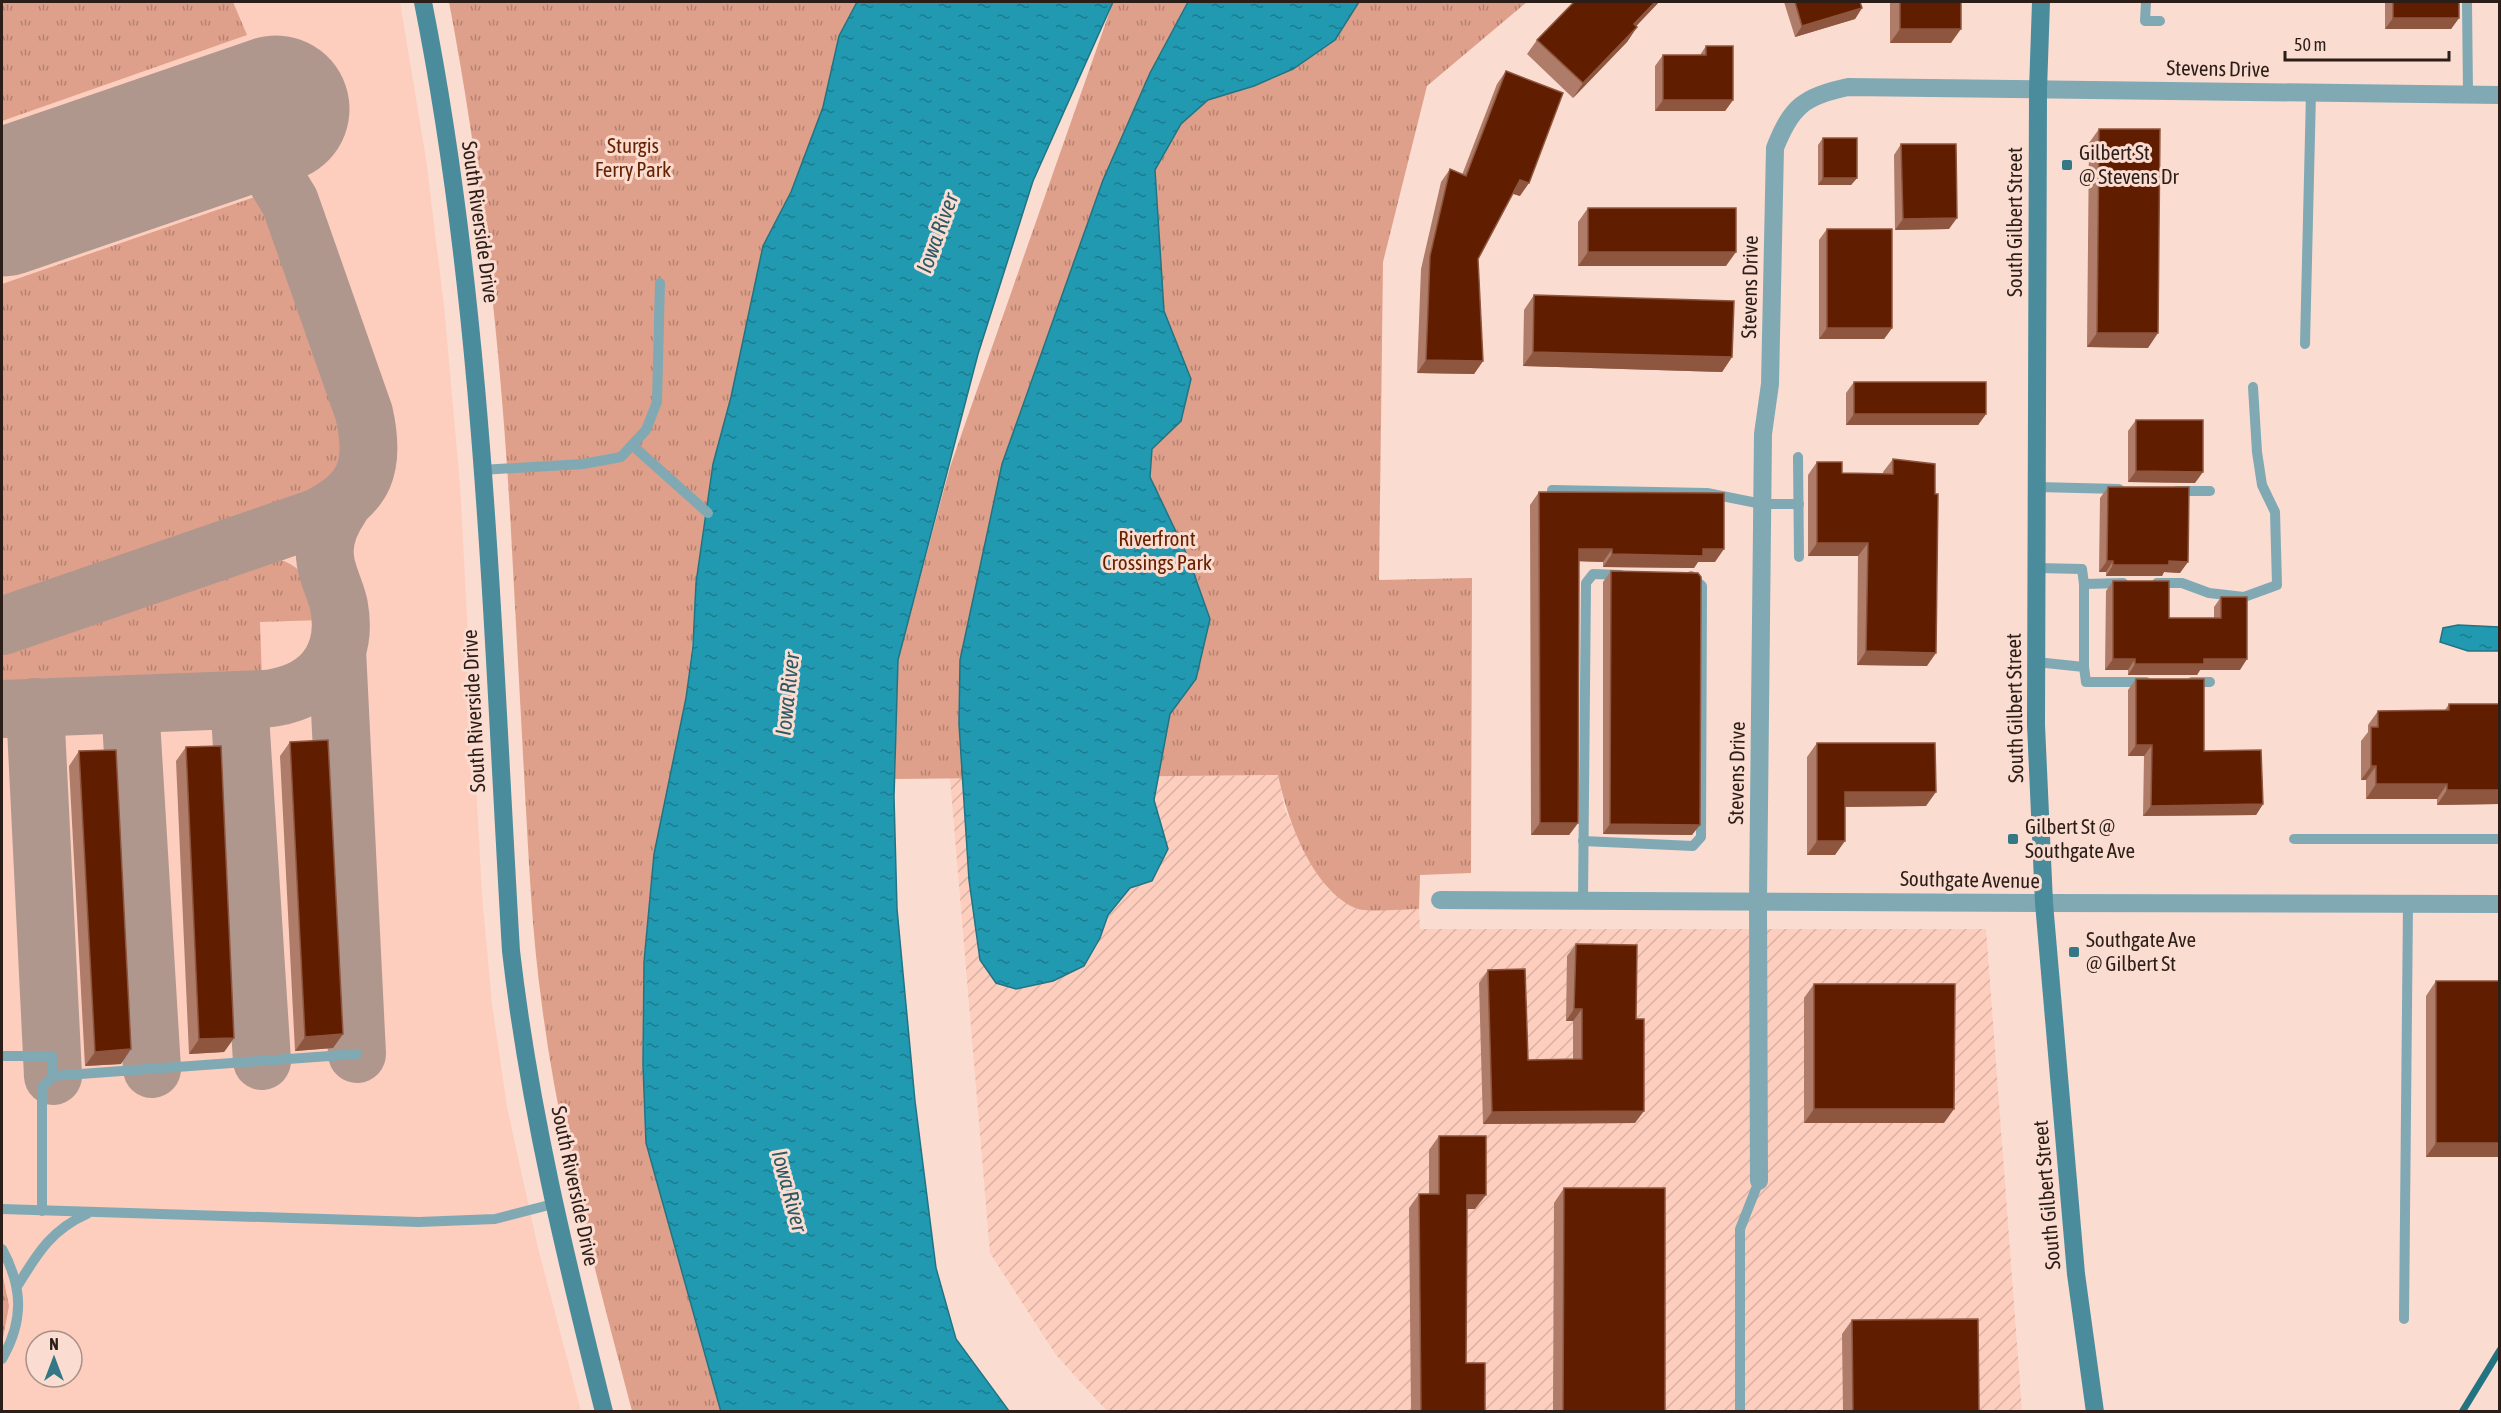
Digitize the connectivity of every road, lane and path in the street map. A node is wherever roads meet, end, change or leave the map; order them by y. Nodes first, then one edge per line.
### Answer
1 (423, 2) edge
2 (2041, 2) edge
3 (2146, 2) edge
4 (2468, 2) edge
5 (2160, 21) dead end
6 (2038, 90) junction
7 (2311, 93) junction
8 (2468, 94) junction
9 (2499, 95) edge
10 (660, 283) dead end
11 (2304, 344) dead end
12 (2253, 387) dead end
13 (632, 445) junction
14 (1798, 457) dead end
15 (481, 470) junction
16 (2037, 487) junction
17 (1552, 490) edge
18 (2128, 490) edge
19 (2163, 490) edge
20 (2210, 491) dead end
21 (1762, 504) junction
22 (1799, 504) junction
23 (708, 513) dead end
24 (1800, 556) dead end
25 (2037, 568) junction
26 (1638, 575) edge
27 (1683, 576) edge
28 (2084, 584) junction
29 (2036, 662) junction
30 (2084, 667) junction
31 (2210, 682) dead end
32 (2294, 839) dead end
33 (2499, 839) edge
34 (1583, 840) junction
35 (1440, 900) dead end
36 (1583, 900) junction
37 (1758, 900) junction
38 (2044, 903) junction
39 (2408, 904) junction
40 (2499, 904) edge
41 (357, 1054) dead end
42 (2, 1056) edge
43 (53, 1076) junction
44 (1759, 1181) joint
45 (553, 1204) junction
46 (2, 1209) edge
47 (42, 1211) junction
48 (92, 1212) junction
49 (2, 1249) edge
50 (18, 1285) junction
51 (2404, 1319) dead end
52 (2, 1359) edge
53 (604, 1412) edge
54 (1740, 1412) edge
55 (2095, 1412) edge

1 - 15 main road, South Riverside Drive
2 - 6 main road, South Gilbert Street
3 - 5 lane
4 - 8 lane
6 - 7 street, Stevens Drive
6 - 16 main road, South Gilbert Street
6 - 21 street, Stevens Drive
7 - 8 street, Stevens Drive
7 - 11 lane
8 - 9 street, Stevens Drive
10 - 13 lane
12 - 28 lane
13 - 15 lane
13 - 23 lane
14 - 22 lane
15 - 45 main road, South Riverside Drive
16 - 18 lane
16 - 25 main road, South Gilbert Street
17 - 21 lane
19 - 20 lane
21 - 22 lane
21 - 37 street, Stevens Drive
22 - 24 lane
25 - 28 lane
25 - 29 main road, South Gilbert Street
26 - 34 lane
27 - 34 lane
28 - 30 lane
29 - 30 lane
29 - 38 main road, South Gilbert Street
30 - 31 lane
32 - 33 lane
34 - 36 lane
35 - 36 street, Southgate Avenue
36 - 37 street, Southgate Avenue
37 - 38 street, Southgate Avenue
37 - 44 street, Stevens Drive
38 - 39 street, Southgate Avenue
38 - 55 main road, South Gilbert Street
39 - 40 street, Southgate Avenue
39 - 51 lane
41 - 43 lane
42 - 43 lane
43 - 47 lane
44 - 54 lane
45 - 48 lane
45 - 53 main road, South Riverside Drive
46 - 47 lane
47 - 48 lane
48 - 50 lane
49 - 50 lane
50 - 52 lane

